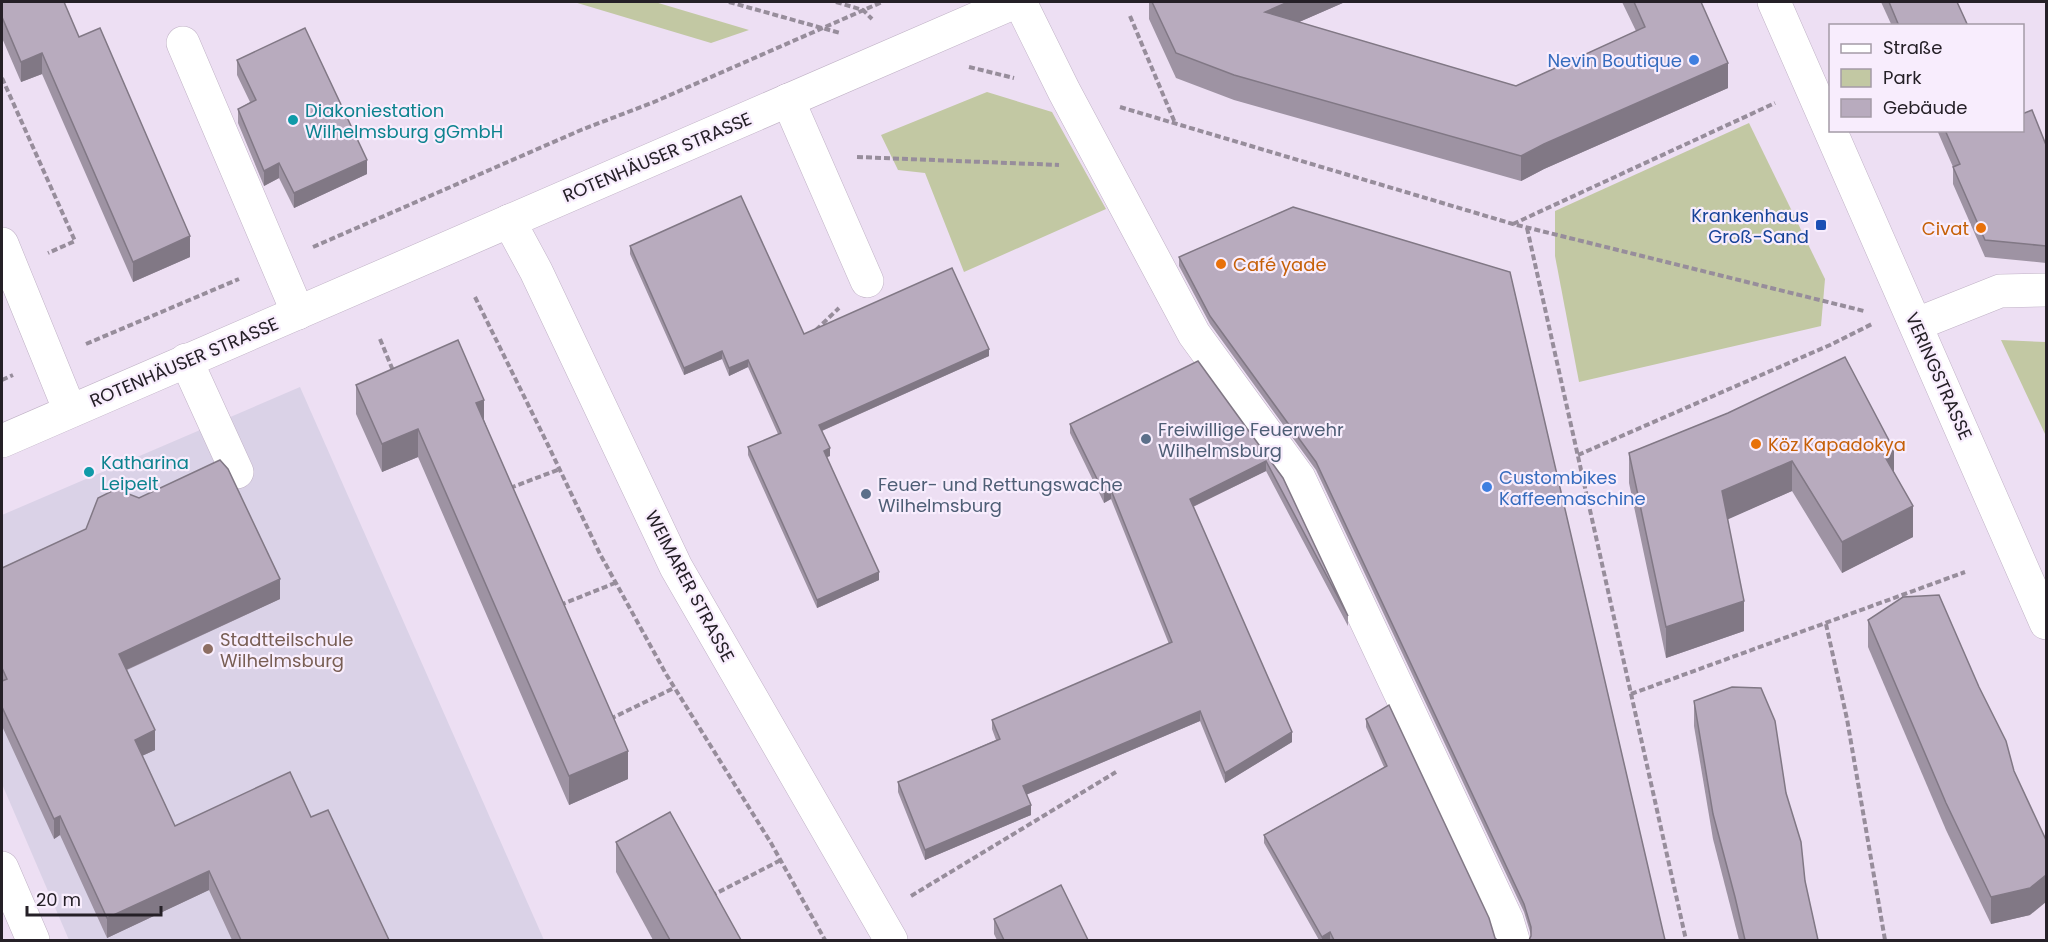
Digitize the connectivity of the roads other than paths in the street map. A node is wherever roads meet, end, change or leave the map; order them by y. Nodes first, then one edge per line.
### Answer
1 (1017, 2) edge
2 (1774, 2) edge
3 (183, 43) dead end
4 (788, 100) junction
5 (1829, 126) edge
6 (1831, 132) edge
7 (509, 221) junction
8 (7, 257) edge
9 (867, 281) road end
10 (2046, 290) edge
11 (298, 312) junction
12 (1917, 324) junction
13 (186, 360) junction
14 (70, 411) junction
15 (2, 441) edge
16 (237, 472) dead end
17 (2046, 623) edge
18 (2, 868) edge
19 (884, 928) edge
20 (33, 940) edge
21 (1513, 940) edge

1 - 4 street, ROTENHÄUSER STRASSE
1 - 21 street
2 - 5 street, VERINGSTRASSE
3 - 11 street, ROTENHÄUSER STRASSE
4 - 7 street, ROTENHÄUSER STRASSE
4 - 9 street
6 - 12 street, VERINGSTRASSE
7 - 11 street, ROTENHÄUSER STRASSE
7 - 19 street, WEIMARER STRASSE
8 - 14 street, ROTENHÄUSER STRASSE
10 - 12 street
11 - 13 street, ROTENHÄUSER STRASSE
12 - 17 street, VERINGSTRASSE
13 - 14 street, ROTENHÄUSER STRASSE
13 - 16 street
14 - 15 street, ROTENHÄUSER STRASSE
18 - 20 street

